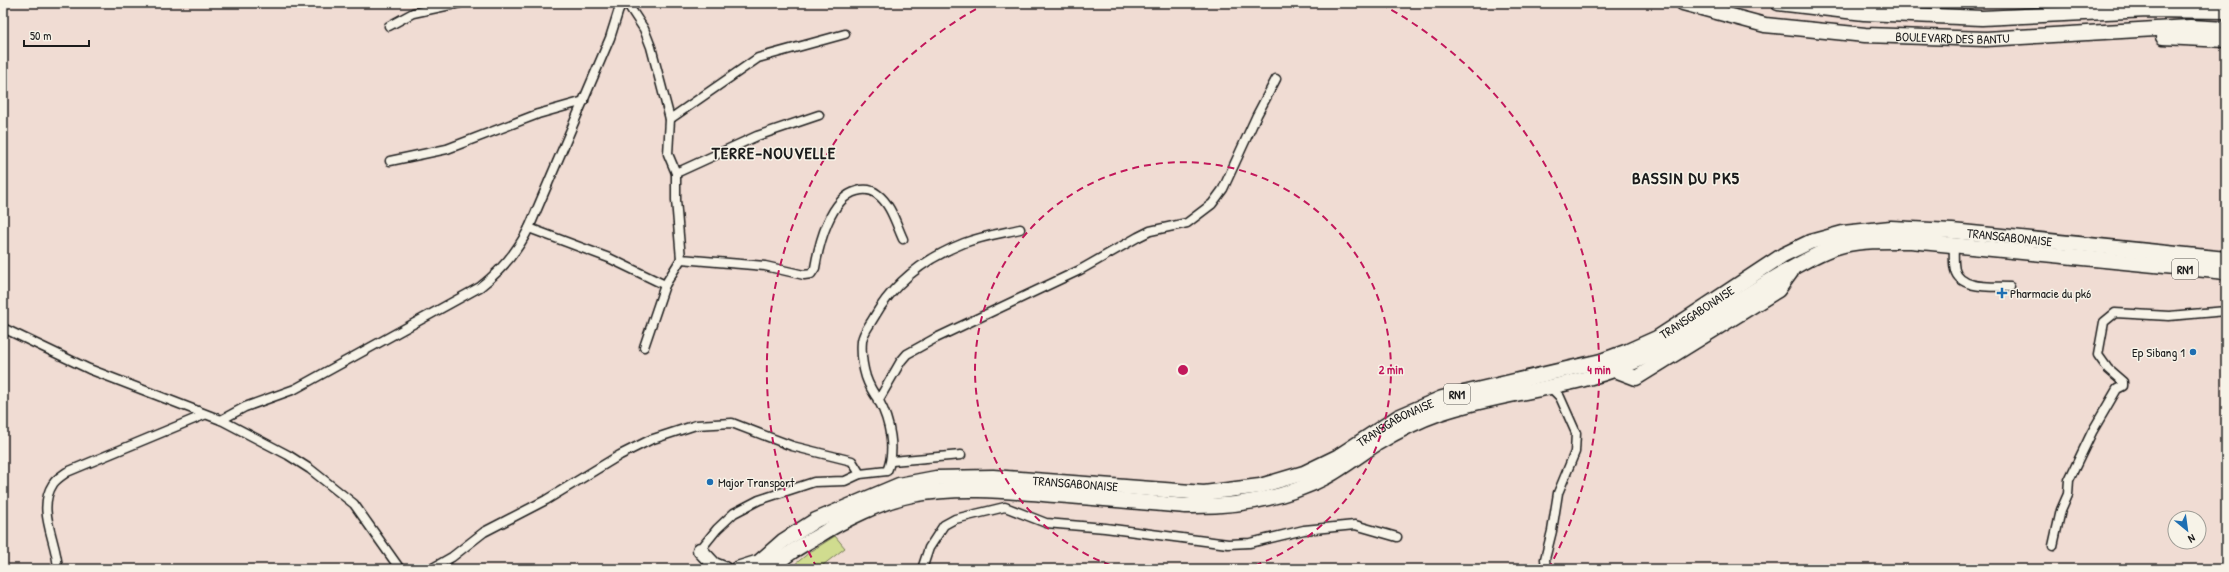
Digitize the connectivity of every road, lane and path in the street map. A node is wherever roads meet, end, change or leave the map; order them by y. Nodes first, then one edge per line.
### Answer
1 (460, 3) edge
2 (621, 3) edge
3 (627, 3) edge
4 (1683, 3) edge
5 (1778, 3) edge
6 (2179, 3) edge
7 (2148, 10) junction
8 (2226, 11) edge
9 (389, 26) dead end
10 (2226, 29) edge
11 (2110, 33) junction
12 (845, 34) dead end
13 (2226, 40) edge
14 (1276, 79) dead end
15 (584, 101) junction
16 (820, 115) dead end
17 (670, 119) junction
18 (390, 161) dead end
19 (676, 173) junction
20 (530, 228) junction
21 (1020, 229) dead end
22 (903, 239) dead end
23 (1954, 245) junction
24 (2226, 250) edge
25 (2187, 256) junction
26 (680, 259) junction
27 (2226, 259) edge
28 (2226, 272) edge
29 (665, 285) junction
30 (2010, 287) dead end
31 (2226, 311) edge
32 (3, 328) edge
33 (644, 347) dead end
34 (1550, 387) junction
35 (878, 401) junction
36 (204, 415) junction
37 (221, 420) junction
38 (961, 455) dead end
39 (892, 461) junction
40 (860, 474) junction
41 (1008, 491) junction
42 (1005, 507) junction
43 (1397, 537) dead end
44 (2053, 546) dead end
45 (700, 550) junction
46 (754, 566) edge
47 (58, 569) edge
48 (400, 569) edge
49 (431, 569) edge
50 (707, 569) edge
51 (724, 569) edge
52 (737, 569) edge
53 (771, 569) edge
54 (922, 569) edge
55 (1546, 569) edge

1 - 9 street
2 - 15 street
3 - 17 street
4 - 11 highway, BOULEVARD DES BANTU
5 - 7 highway, BOULEVARD DES BANTU
6 - 7 highway
7 - 8 highway, BOULEVARD DES BANTU
10 - 11 highway, BOULEVARD DES BANTU
11 - 13 highway
12 - 17 street
14 - 35 street
15 - 18 street
15 - 20 street
16 - 19 street
17 - 19 street
19 - 26 street
20 - 29 street
20 - 37 street
21 - 35 street
22 - 26 street
23 - 28 highway, TRANSGABONAISE / RN1
23 - 30 street
23 - 34 highway, TRANSGABONAISE / RN1
24 - 25 highway
25 - 27 highway, TRANSGABONAISE / RN1
25 - 46 highway, TRANSGABONAISE / RN1
26 - 29 street
29 - 33 street
31 - 44 street
32 - 36 street
34 - 41 highway, TRANSGABONAISE / RN1
34 - 55 street
35 - 39 street
36 - 37 street
36 - 47 street
37 - 48 street
38 - 39 street
39 - 40 street
40 - 45 street
40 - 49 street
41 - 42 street
41 - 53 highway, TRANSGABONAISE / RN1
42 - 43 street
42 - 54 street
45 - 50 highway
45 - 51 highway
46 - 52 highway, TRANSGABONAISE

